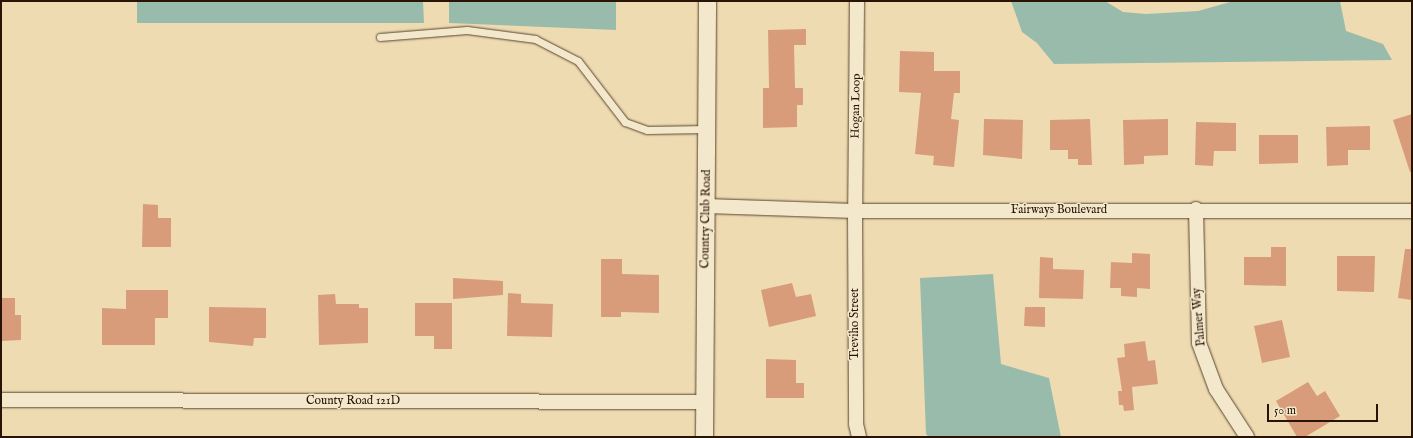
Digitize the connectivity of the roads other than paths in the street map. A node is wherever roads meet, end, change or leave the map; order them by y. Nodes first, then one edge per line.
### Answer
1 (707, 1) edge
2 (857, 1) edge
3 (380, 37) dead end
4 (707, 129) junction
5 (706, 206) junction
6 (1196, 209) junction
7 (855, 211) junction
8 (1412, 211) edge
9 (1, 400) edge
10 (704, 402) junction
11 (704, 437) edge
12 (859, 437) edge
13 (1247, 437) edge

1 - 4 street, Country Club Road
2 - 7 street, Hogan Loop
3 - 4 lane
4 - 5 street, Country Club Road
5 - 7 street, Fairways Boulevard
5 - 10 street, Country Club Road
6 - 7 street, Fairways Boulevard
6 - 8 street, Fairways Boulevard
6 - 13 street, Palmer Way
7 - 12 street, Treviho Street
9 - 10 street, County Road 121D
10 - 11 street, Country Club Road

